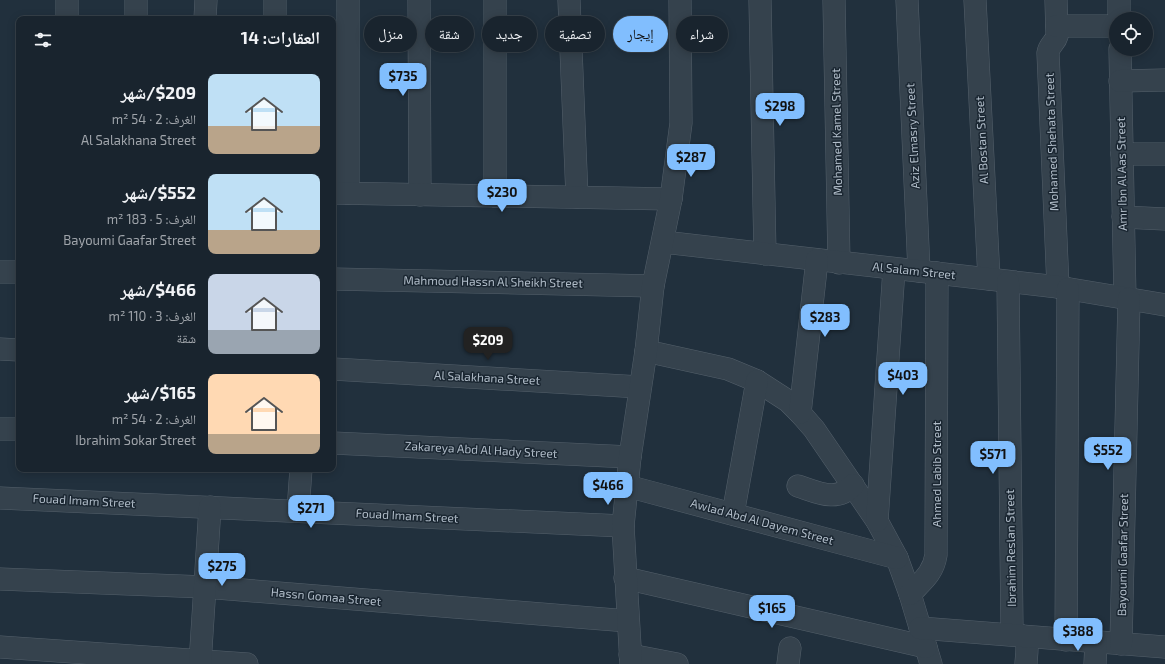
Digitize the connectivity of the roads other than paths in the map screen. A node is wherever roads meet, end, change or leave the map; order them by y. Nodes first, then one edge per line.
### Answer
1 (67, 0) edge
2 (136, 0) edge
3 (206, 0) edge
4 (275, 0) edge
5 (348, 0) edge
6 (419, 0) edge
7 (495, 0) edge
8 (569, 0) edge
9 (680, 0) edge
10 (760, 0) edge
11 (834, 0) edge
12 (907, 0) edge
13 (975, 0) edge
14 (1056, 0) edge
15 (1119, 0) edge
16 (1119, 12) edge
17 (66, 16) edge
18 (136, 16) edge
19 (205, 16) edge
20 (275, 16) edge
21 (1057, 26) junction
22 (1109, 26) edge
23 (1120, 56) edge
24 (1165, 80) edge
25 (1120, 81) junction
26 (1122, 154) junction
27 (1165, 154) edge
28 (341, 193) edge
29 (420, 194) junction
30 (495, 196) junction
31 (577, 197) junction
32 (671, 199) junction
33 (1123, 217) junction
34 (1165, 219) edge
35 (663, 242) junction
36 (765, 254) junction
37 (816, 260) junction
38 (839, 263) junction
39 (894, 269) junction
40 (0, 272) edge
41 (16, 272) edge
42 (928, 272) junction
43 (336, 279) edge
44 (998, 280) junction
45 (654, 286) junction
46 (1063, 288) junction
47 (1127, 298) junction
48 (1165, 305) edge
49 (0, 349) edge
50 (16, 350) edge
51 (646, 351) junction
52 (336, 369) edge
53 (757, 381) junction
54 (640, 387) junction
55 (800, 413) junction
56 (0, 429) edge
57 (16, 429) edge
58 (336, 443) edge
59 (630, 457) junction
60 (301, 472) edge
61 (853, 485) junction
62 (626, 486) junction
63 (798, 486) dead end
64 (0, 498) edge
65 (210, 507) junction
66 (298, 511) junction
67 (733, 514) junction
68 (877, 521) junction
69 (623, 526) junction
70 (897, 558) junction
71 (625, 578) junction
72 (0, 579) edge
73 (205, 587) junction
74 (910, 594) junction
75 (628, 621) junction
76 (1022, 636) junction
77 (1066, 640) junction
78 (1096, 642) junction
79 (1121, 644) junction
80 (926, 646) edge
81 (0, 647) edge
82 (1165, 647) edge
83 (41, 657) edge
84 (631, 659) edge
85 (200, 662) edge
86 (247, 664) edge
87 (677, 664) edge
88 (1026, 664) edge
89 (1095, 664) edge

1 - 17 street
2 - 18 street
3 - 19 street
4 - 20 street
5 - 28 street
6 - 29 street
7 - 30 street
8 - 31 street
9 - 32 street
10 - 36 street
11 - 38 street, Mohamed Kamel Street
12 - 42 street, Aziz Elmasry Street
13 - 44 street, Al Bostan Street
14 - 21 street, Mohamed Shehata Street
15 - 16 street
21 - 22 street
21 - 46 street, Mohamed Shehata Street
23 - 25 street, Amr Ibn Al Aas Street
24 - 25 street
25 - 26 street, Amr Ibn Al Aas Street
26 - 27 street
26 - 33 street, Amr Ibn Al Aas Street
28 - 29 street
29 - 30 street
30 - 31 street
31 - 32 street
32 - 35 street
33 - 34 street
33 - 47 street, Amr Ibn Al Aas Street
35 - 36 street, Al Salam Street
35 - 45 street
36 - 37 street, Al Salam Street
37 - 38 street, Al Salam Street
37 - 55 street
38 - 39 street, Al Salam Street
39 - 42 street, Al Salam Street
39 - 68 street
40 - 41 street
42 - 44 street, Al Salam Street
42 - 74 street, Ahmed Labib Street
43 - 45 street, Mahmoud Hassn Al Sheikh Street
44 - 46 street, Al Salam Street
44 - 76 street, Ibrahim Reslan Street
45 - 51 street
46 - 47 street, Al Salam Street
46 - 77 street, Mohamed Shehata Street
47 - 48 street, Al Salam Street
47 - 79 street, Bayoumi Gaafar Street
49 - 50 street
51 - 53 street
51 - 54 street
52 - 54 street, Al Salakhana Street
53 - 55 street
53 - 67 street
54 - 59 street
55 - 61 street
56 - 57 street
58 - 59 street, Zakareya Abd Al Hady Street
59 - 62 street
60 - 66 street
61 - 63 street
61 - 68 street
62 - 67 street, Awlad Abd Al Dayem Street
62 - 69 street
64 - 65 street, Fouad Imam Street
65 - 66 street, Fouad Imam Street
65 - 73 street
66 - 69 street, Fouad Imam Street
67 - 70 street, Awlad Abd Al Dayem Street
68 - 70 street
69 - 71 street
70 - 74 street
71 - 75 street
71 - 80 street
72 - 73 street, Hassn Gomaa Street
73 - 75 street, Hassn Gomaa Street
73 - 85 street
74 - 80 street
75 - 84 street
76 - 77 street
76 - 80 street
76 - 88 street, Ibrahim Reslan Street
77 - 78 street
78 - 79 street
78 - 89 street
79 - 82 street
81 - 83 street
83 - 85 street
84 - 87 street
85 - 86 street

